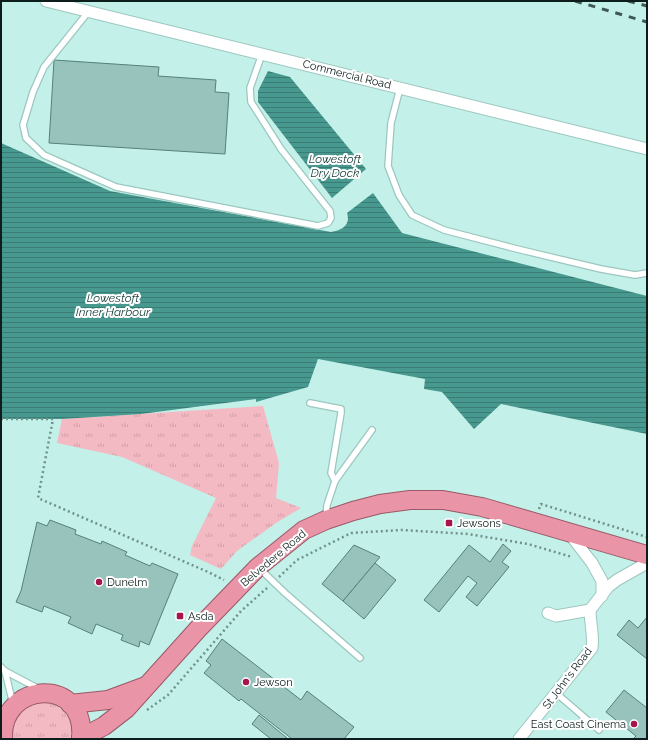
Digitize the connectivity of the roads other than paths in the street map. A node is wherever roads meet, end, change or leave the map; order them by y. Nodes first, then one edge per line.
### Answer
1 (46, 1) edge
2 (89, 11) junction
3 (262, 53) junction
4 (400, 88) junction
5 (647, 149) edge
6 (647, 273) edge
7 (310, 403) dead end
8 (372, 430) dead end
9 (335, 481) junction
10 (326, 520) junction
11 (568, 532) junction
12 (647, 555) edge
13 (647, 563) edge
14 (258, 567) junction
15 (602, 596) junction
16 (590, 610) junction
17 (548, 613) dead end
18 (360, 658) dead end
19 (3, 669) edge
20 (147, 685) junction
21 (46, 692) junction
22 (556, 693) junction
23 (70, 704) junction
24 (6, 715) edge
25 (599, 730) dead end
26 (3, 739) edge
27 (81, 739) edge
28 (519, 739) edge

1 - 2 street, Commercial Road
2 - 3 street, Commercial Road
2 - 3 lane
3 - 4 street, Commercial Road
4 - 5 street, Commercial Road
4 - 6 lane
7 - 9 lane
8 - 9 lane
9 - 10 lane
10 - 11 highway, Belvedere Road
10 - 14 highway, Belvedere Road
11 - 12 highway, Belvedere Road
11 - 15 street
13 - 15 street
14 - 18 lane
14 - 20 highway, Belvedere Road
15 - 16 street
16 - 17 street
16 - 22 street, St John's Road
19 - 21 lane
19 - 24 lane
20 - 23 highway, Belvedere Road
20 - 27 highway, Belvedere Road
21 - 23 highway
21 - 24 highway
22 - 25 lane
22 - 28 street, St John's Road
23 - 27 highway
24 - 26 highway

